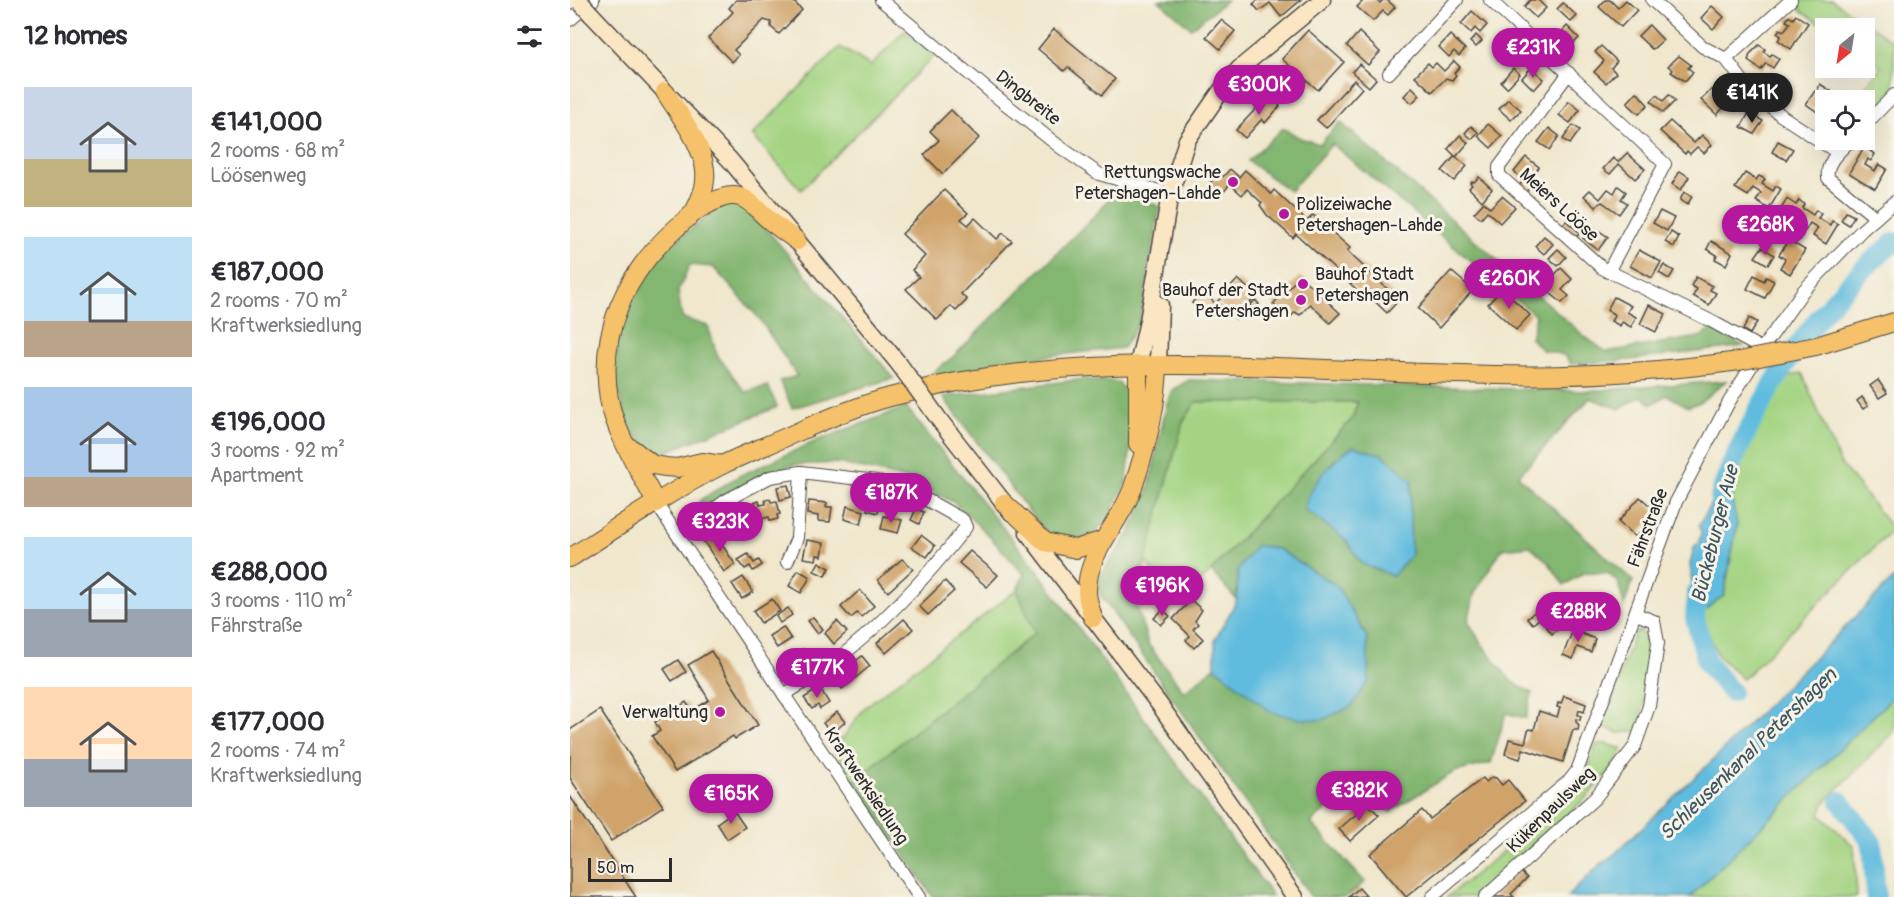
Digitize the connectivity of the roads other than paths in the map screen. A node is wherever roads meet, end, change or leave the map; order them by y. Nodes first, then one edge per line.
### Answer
1 (881, 0) edge
2 (1322, 0) edge
3 (1458, 0) edge
4 (1490, 0) edge
5 (1652, 0) edge
6 (1791, 0) edge
7 (586, 4) edge
8 (570, 21) edge
9 (1726, 59) junction
10 (1389, 73) dead end
11 (1569, 73) junction
12 (665, 92) junction
13 (1894, 95) edge
14 (1875, 115) edge
15 (1841, 150) edge
16 (1838, 153) junction
17 (1170, 194) junction
18 (1894, 202) edge
19 (694, 212) junction
20 (1876, 218) junction
21 (1165, 220) junction
22 (797, 241) junction
23 (1608, 272) junction
24 (1894, 322) edge
25 (1762, 349) junction
26 (1158, 364) junction
27 (1138, 365) junction
28 (619, 429) junction
29 (722, 465) junction
30 (801, 472) junction
31 (1131, 493) junction
32 (656, 503) junction
33 (1004, 503) junction
34 (694, 524) dead end
35 (1103, 540) junction
36 (570, 558) edge
37 (787, 562) dead end
38 (1636, 614) junction
39 (1093, 618) junction
40 (784, 695) junction
41 (919, 897) edge
42 (1295, 897) edge
43 (1432, 897) edge
44 (1485, 897) edge

1 - 17 street, Dingbreite
2 - 17 main road
3 - 10 street
4 - 11 street, Meiers Lööse
5 - 9 street
6 - 9 street
7 - 8 street
7 - 12 main road
9 - 16 street
11 - 23 street, Meiers Lööse
11 - 23 street, Meiers Lööse
12 - 19 main road
12 - 22 main road
13 - 14 street
15 - 16 street
16 - 20 street
17 - 21 main road
18 - 20 street, Fährstraße
19 - 22 main road
19 - 28 main road
20 - 25 street, Fährstraße
21 - 26 main road
21 - 27 main road
22 - 33 main road, bridge
23 - 25 street, Meiers Lööse
24 - 26 main road, bridge
25 - 38 street, Fährstraße
26 - 27 main road
26 - 31 main road
27 - 29 main road
27 - 31 main road
28 - 29 main road
28 - 32 main road
29 - 32 main road
30 - 34 street
30 - 37 street
30 - 40 street
31 - 35 main road
32 - 36 main road
32 - 40 street, Kraftwerksiedlung
33 - 35 main road
33 - 39 main road
35 - 39 main road
38 - 43 street, Fährstraße
38 - 44 street, Kükenpaulsweg
39 - 42 main road
40 - 41 street, Kraftwerksiedlung

